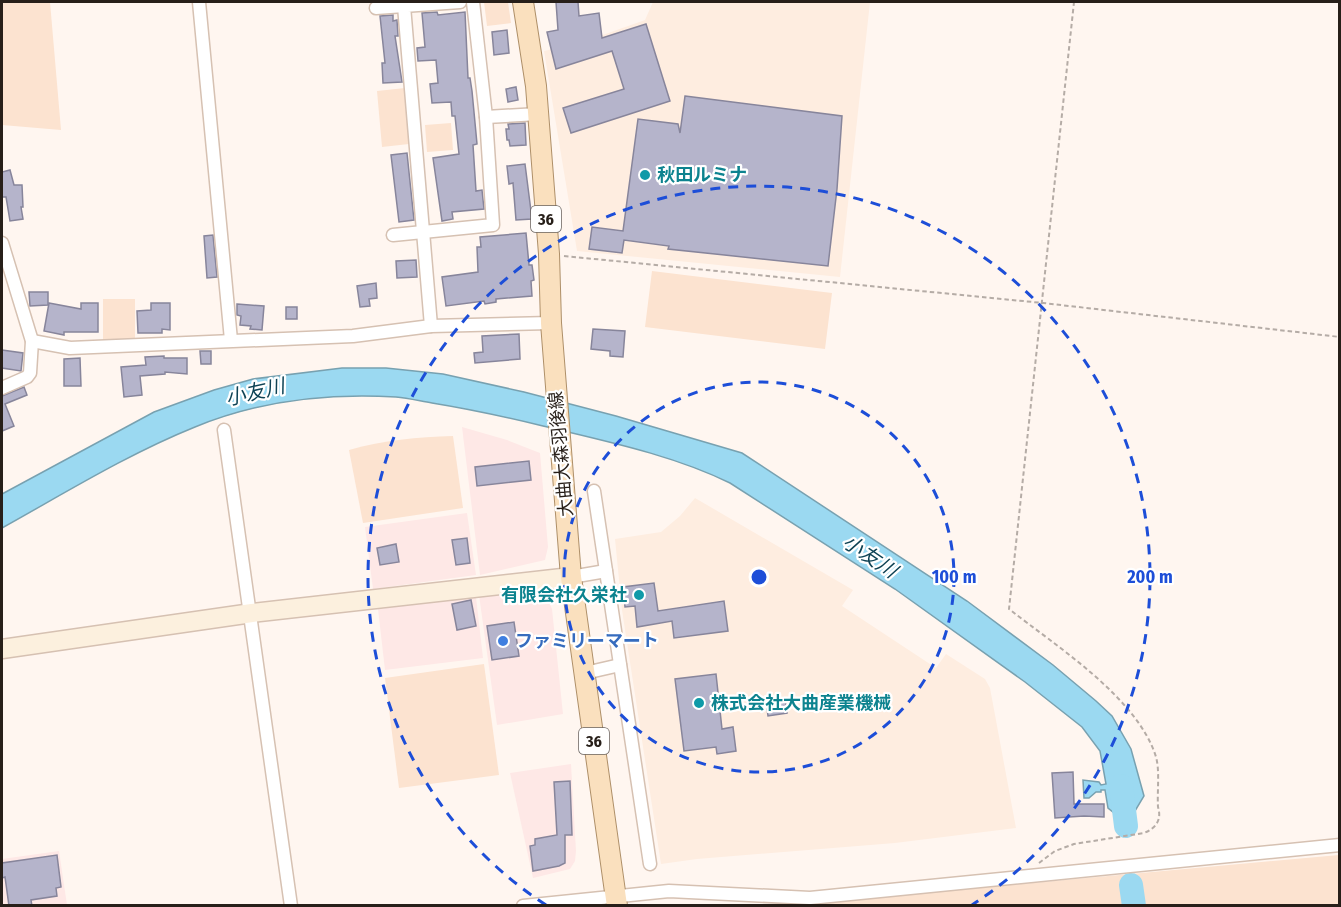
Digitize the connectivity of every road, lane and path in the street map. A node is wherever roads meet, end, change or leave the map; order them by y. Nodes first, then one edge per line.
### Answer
1 (199, 2) edge
2 (460, 2) edge
3 (473, 2) edge
4 (523, 2) edge
5 (1074, 2) edge
6 (404, 6) junction
7 (376, 8) dead end
8 (538, 114) junction
9 (486, 117) junction
10 (424, 231) junction
11 (393, 235) dead end
12 (2, 243) edge
13 (549, 254) junction
14 (6, 275) edge
15 (1043, 303) junction
16 (551, 323) junction
17 (431, 326) junction
18 (1340, 337) edge
19 (32, 340) junction
20 (231, 340) junction
21 (2, 388) edge
22 (224, 430) dead end
23 (594, 491) dead end
24 (606, 571) junction
25 (571, 577) junction
26 (252, 613) junction
27 (2, 649) edge
28 (620, 665) junction
29 (585, 673) junction
30 (1340, 845) edge
31 (650, 864) dead end
32 (1020, 877) junction
33 (616, 900) edge
34 (291, 906) edge
35 (523, 906) edge

1 - 20 street
2 - 6 street
3 - 9 street
4 - 8 main road, 大曲大森羽後線 / 36
5 - 15 path
6 - 7 street
6 - 10 street
8 - 9 street
8 - 13 main road, 大曲大森羽後線 / 36
9 - 10 street
10 - 11 street
10 - 17 street
12 - 14 street
13 - 15 path
13 - 16 main road, 大曲大森羽後線 / 36
14 - 19 street
15 - 18 path
15 - 32 path
16 - 17 street
16 - 25 main road, 大曲大森羽後線 / 36
17 - 20 street
19 - 20 street
19 - 21 street
22 - 26 street
23 - 24 street
24 - 25 street
24 - 28 street
25 - 26 street
25 - 29 main road, 大曲大森羽後線 / 36
26 - 27 street
26 - 34 street
28 - 29 street
28 - 31 street
29 - 33 main road, 大曲大森羽後線 / 36
30 - 32 street
32 - 33 street
33 - 35 street

